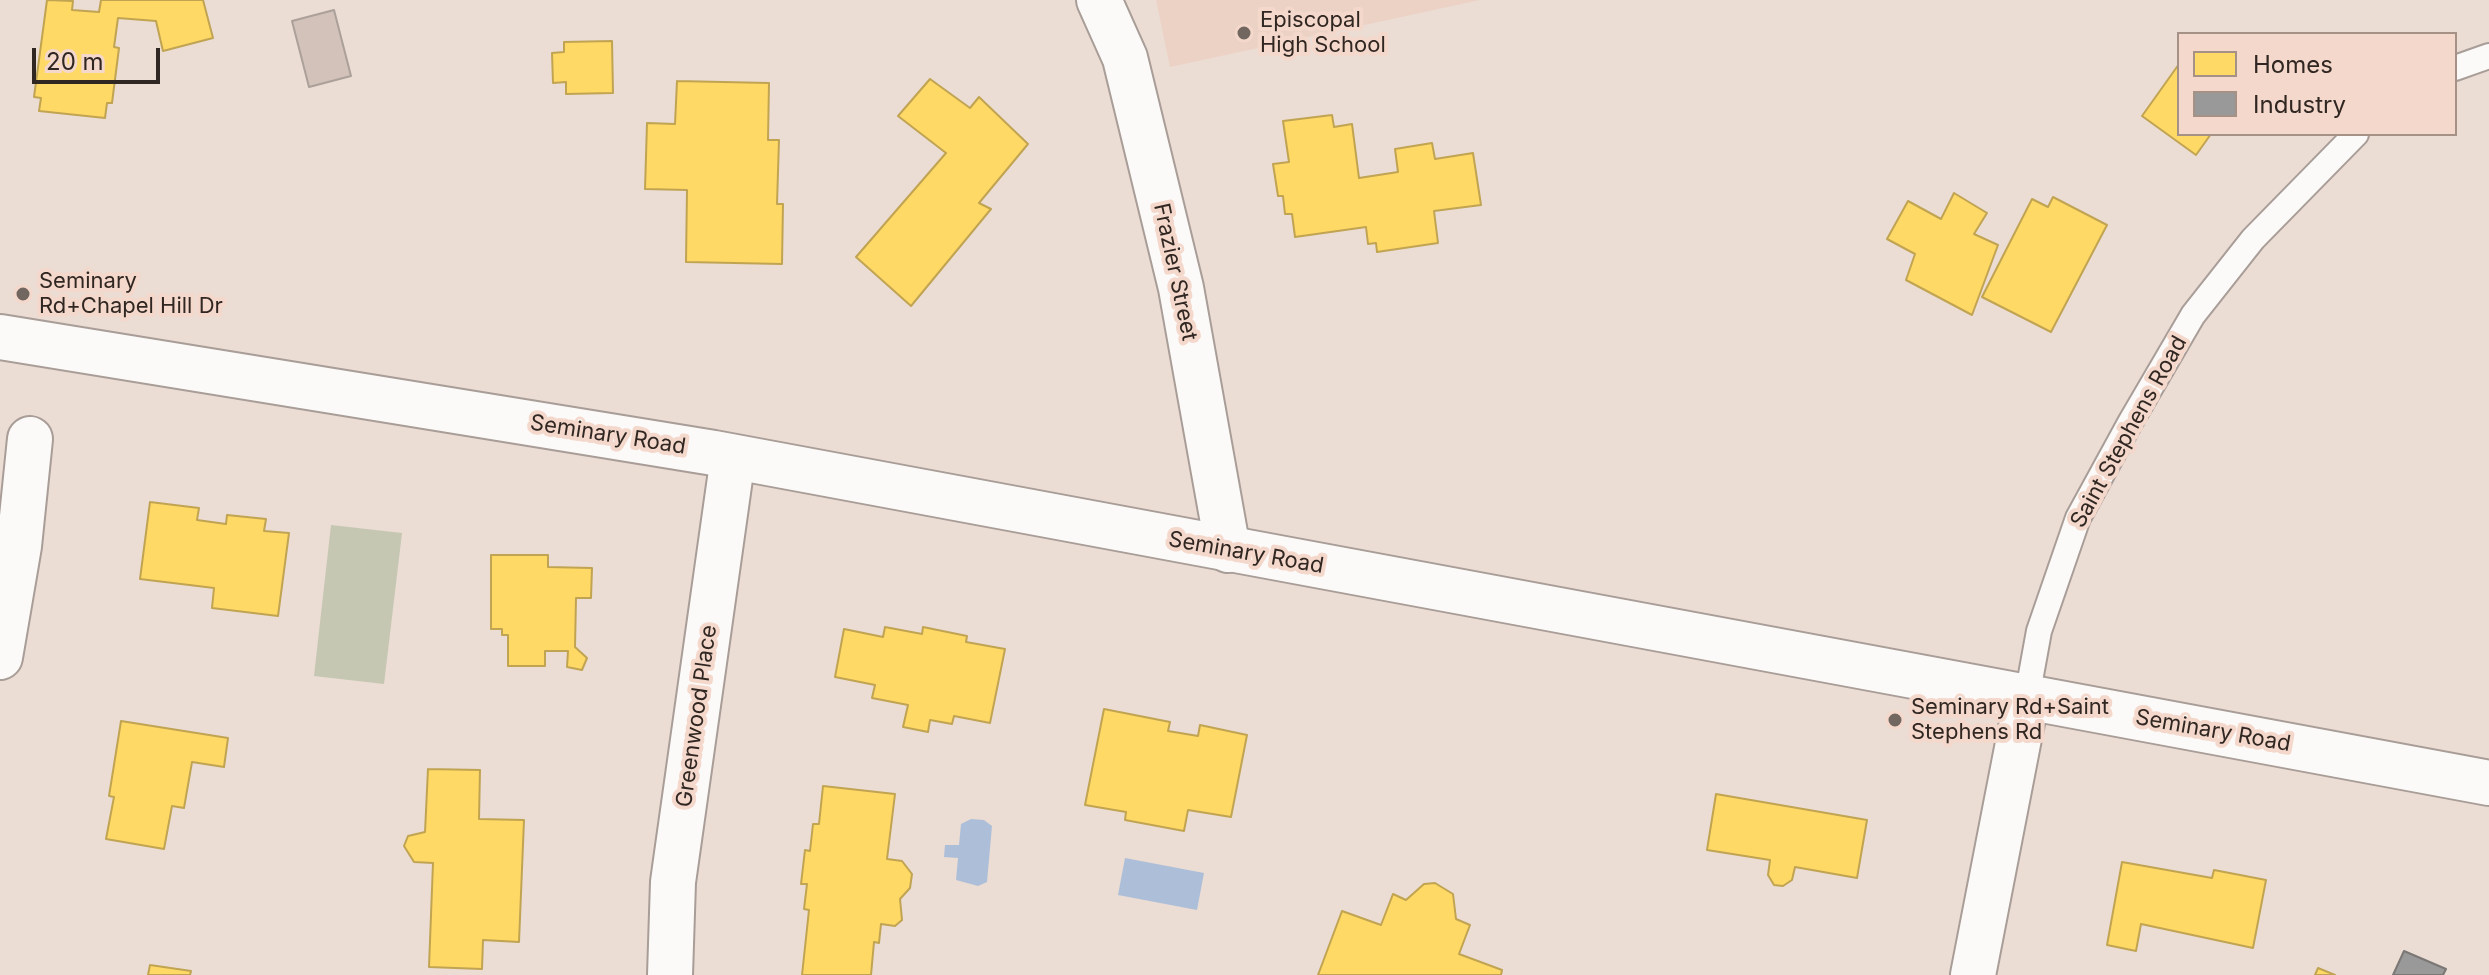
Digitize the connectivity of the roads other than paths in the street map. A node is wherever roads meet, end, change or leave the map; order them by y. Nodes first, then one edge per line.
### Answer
1 (1099, 0) edge
2 (2489, 56) edge
3 (2457, 67) edge
4 (2354, 136) edge
5 (0, 337) edge
6 (30, 439) dead end
7 (733, 457) junction
8 (1228, 550) junction
9 (0, 657) edge
10 (2027, 697) junction
11 (2489, 783) edge
12 (670, 975) edge
13 (1973, 975) edge

1 - 8 main road, Frazier Street
2 - 3 lane
4 - 10 lane, Saint Stephens Road
5 - 7 main road, Seminary Road
6 - 9 main road
7 - 8 main road, Seminary Road
7 - 12 main road, Greenwood Place
8 - 10 main road, Seminary Road
10 - 11 main road, Seminary Road
10 - 13 main road, Saint Stephens Road

